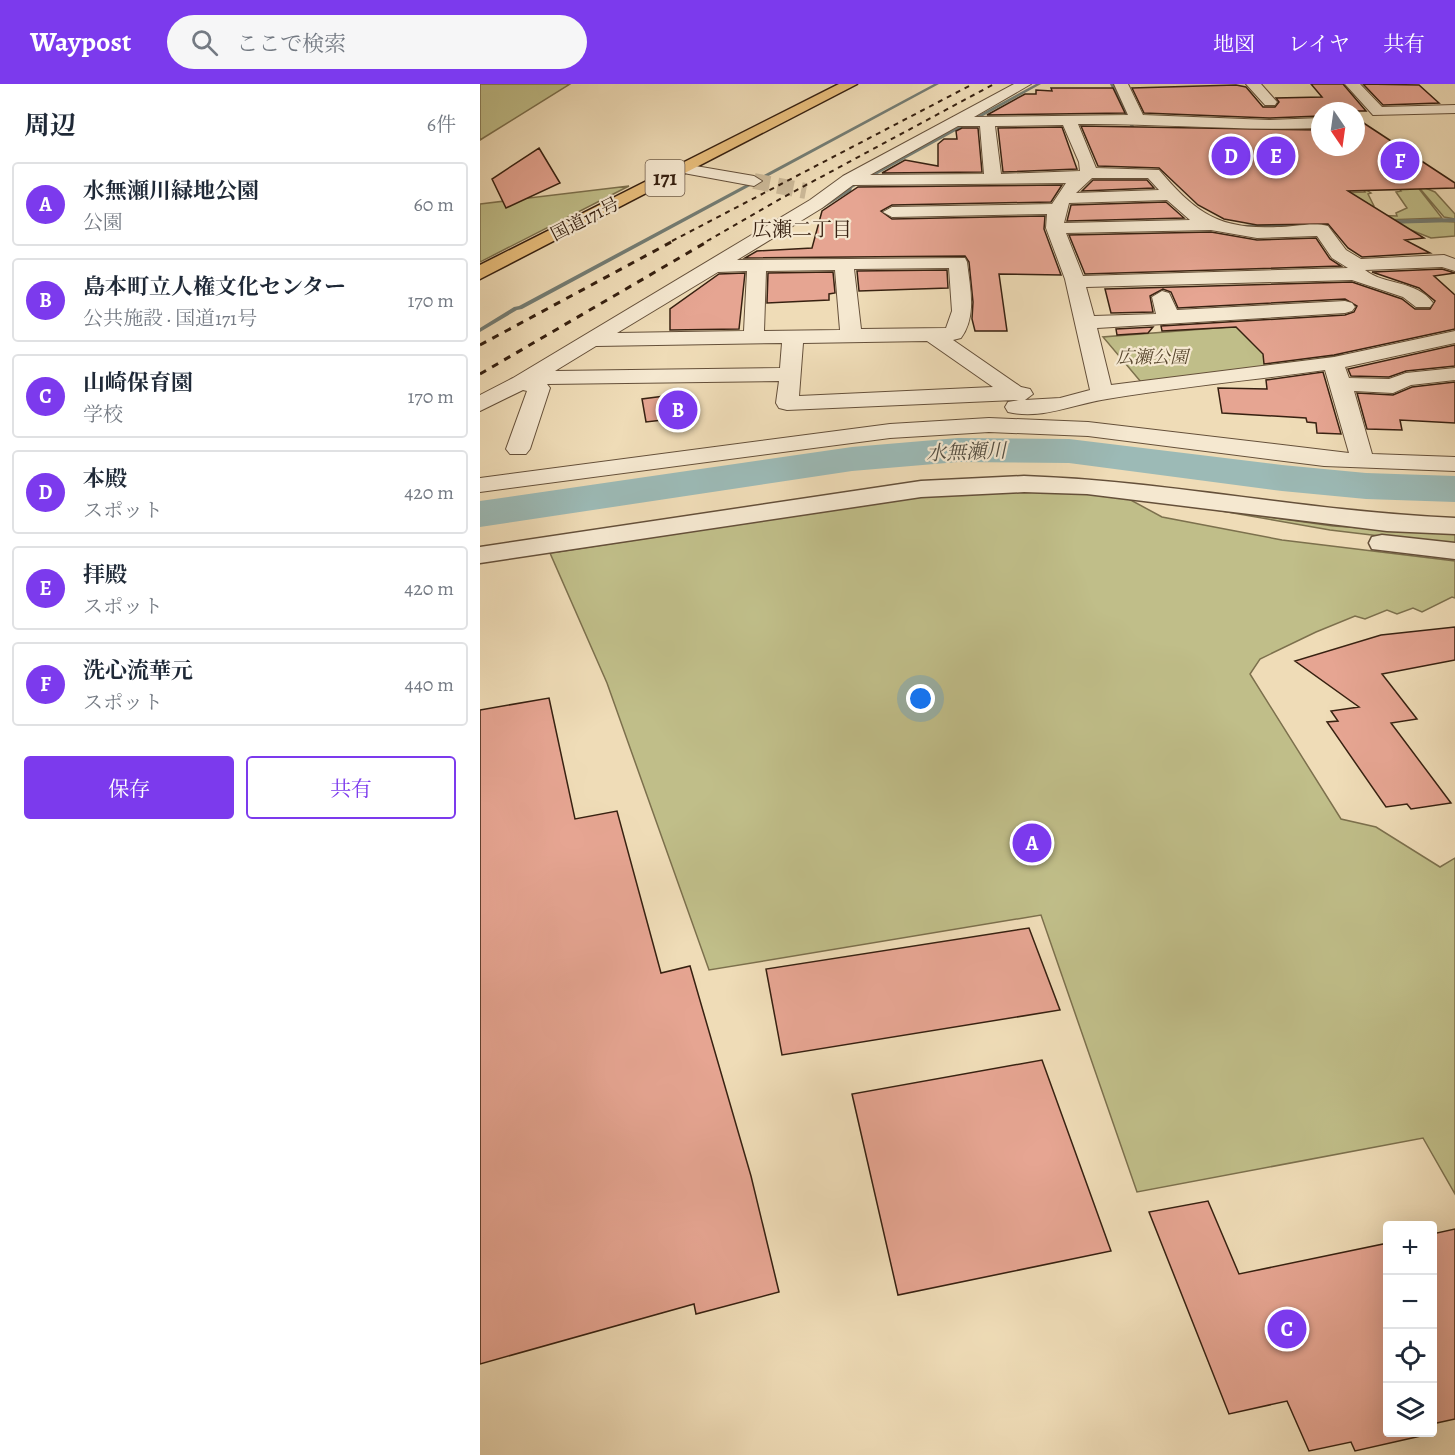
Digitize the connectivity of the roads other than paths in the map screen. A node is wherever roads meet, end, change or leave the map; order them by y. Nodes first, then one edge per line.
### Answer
1 (850, 84) edge
2 (1024, 84) edge
3 (1121, 84) edge
4 (1253, 84) edge
5 (1352, 84) edge
6 (1270, 102) dead end
7 (1455, 109) edge
8 (1455, 116) edge
9 (1138, 119) junction
10 (1069, 120) junction
11 (1368, 121) dead end
12 (970, 122) junction
13 (1311, 123) edge
14 (1056, 142) dead end
15 (1078, 142) junction
16 (684, 169) junction
17 (1084, 175) junction
18 (993, 178) junction
19 (859, 180) junction
20 (754, 181) tunnel mouth
21 (806, 191) tunnel mouth
22 (828, 195) junction
23 (1173, 195) junction
24 (1062, 203) junction
25 (892, 212) dead end
26 (1210, 225) junction
27 (1055, 228) junction
28 (1315, 254) dead end
29 (1339, 254) junction
30 (1093, 261) dead end
31 (1070, 262) junction
32 (844, 263) junction
33 (757, 265) junction
34 (1455, 265) edge
35 (721, 266) junction
36 (1355, 270) junction
37 (480, 273) edge
38 (1155, 280) junction
39 (1075, 282) junction
40 (1423, 303) dead end
41 (1345, 307) dead end
42 (1169, 316) junction
43 (1084, 322) junction
44 (931, 334) junction
45 (851, 336) junction
46 (794, 337) junction
47 (1455, 337) edge
48 (754, 338) junction
49 (600, 340) junction
50 (790, 374) junction
51 (1336, 374) junction
52 (1455, 374) edge
53 (529, 378) junction
54 (1015, 393) junction
55 (1094, 395) junction
56 (480, 404) edge
57 (927, 419) junction
58 (752, 448) junction
59 (518, 449) dead end
60 (1455, 450) edge
61 (1361, 455) junction
62 (1455, 464) edge
63 (480, 485) edge
64 (1151, 494) junction
65 (1455, 526) edge
66 (1455, 551) edge
67 (480, 555) edge

1 - 16 highway, 国道171号 / 171
2 - 12 street
3 - 9 street
4 - 6 street
5 - 7 street
8 - 11 street
9 - 10 street
9 - 13 street
10 - 12 street
10 - 15 street
12 - 18 street
12 - 19 street
14 - 15 street
15 - 17 street
16 - 20 street
16 - 37 highway, 国道171号 / 171
17 - 18 street
17 - 23 street
17 - 24 street
18 - 19 street
19 - 22 street
21 - 22 street
22 - 35 street
23 - 24 street
23 - 26 street
24 - 25 street
24 - 27 street
26 - 27 street
26 - 29 street
27 - 31 street
28 - 29 street
29 - 36 street
30 - 31 street
31 - 39 street
32 - 33 street
32 - 44 street
32 - 45 street
33 - 35 street
33 - 48 street
34 - 36 street
35 - 49 street
36 - 38 street
36 - 40 street
38 - 39 street
38 - 42 street
39 - 43 street
41 - 42 street
42 - 43 street
43 - 55 street
44 - 45 street
44 - 54 street
45 - 46 street
46 - 48 street
46 - 50 street
47 - 51 street
48 - 49 street
49 - 53 street
50 - 53 street
50 - 54 street
51 - 52 street
51 - 55 street
51 - 61 street
53 - 56 street
53 - 59 street
54 - 55 street
55 - 57 street
57 - 58 street
57 - 61 street
58 - 61 street
58 - 63 street
60 - 61 street
61 - 62 street
64 - 65 street
64 - 66 street
64 - 67 street

